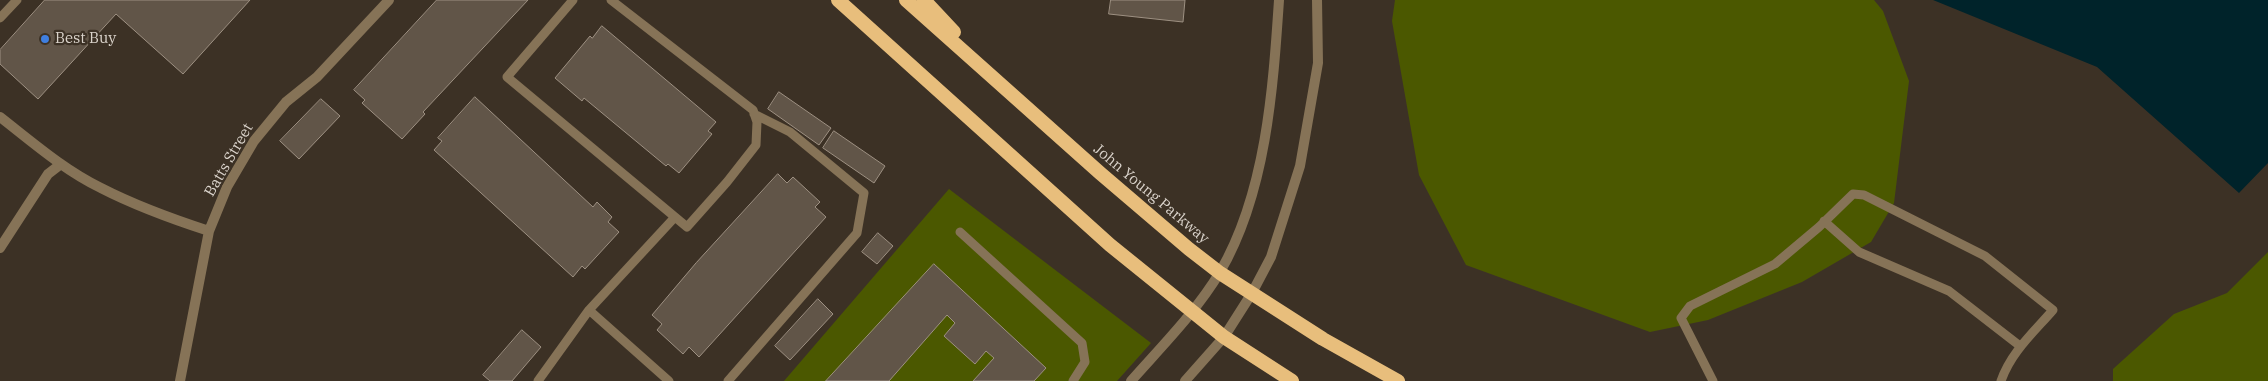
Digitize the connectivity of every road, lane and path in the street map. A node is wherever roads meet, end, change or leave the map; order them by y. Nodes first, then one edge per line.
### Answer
1 (17, 0) edge
2 (389, 0) edge
3 (573, 0) edge
4 (611, 0) edge
5 (838, 0) edge
6 (906, 0) edge
7 (924, 0) edge
8 (1279, 0) edge
9 (1317, 0) edge
10 (0, 18) edge
11 (1020, 102) junction
12 (754, 114) junction
13 (0, 117) edge
14 (61, 164) junction
15 (675, 217) junction
16 (1824, 222) junction
17 (209, 232) junction
18 (960, 232) dead end
19 (0, 248) edge
20 (1220, 273) junction
21 (1252, 293) junction
22 (589, 310) junction
23 (1191, 312) junction
24 (1224, 337) junction
25 (2020, 346) junction
26 (180, 381) edge
27 (538, 381) edge
28 (670, 381) edge
29 (728, 381) edge
30 (1073, 381) edge
31 (1131, 381) edge
32 (1185, 381) edge
33 (1292, 381) edge
34 (1398, 381) edge
35 (1714, 381) edge
36 (2001, 381) edge

1 - 10 lane
2 - 17 street, Batts Street
3 - 15 lane
4 - 12 lane
5 - 23 highway
6 - 11 highway, John Young Parkway
7 - 11 highway
8 - 20 street
9 - 21 street
11 - 20 highway, John Young Parkway
12 - 15 lane
12 - 29 lane
13 - 14 street
14 - 17 street
14 - 19 street
15 - 22 lane
16 - 25 lane
16 - 25 lane
16 - 35 lane
17 - 26 street, Batts Street
18 - 30 lane
20 - 21 highway, John Young Parkway
20 - 23 street
21 - 24 street
21 - 34 highway, John Young Parkway
22 - 27 lane
22 - 28 lane
23 - 24 highway
23 - 31 street
24 - 32 street
24 - 33 highway
25 - 36 lane

